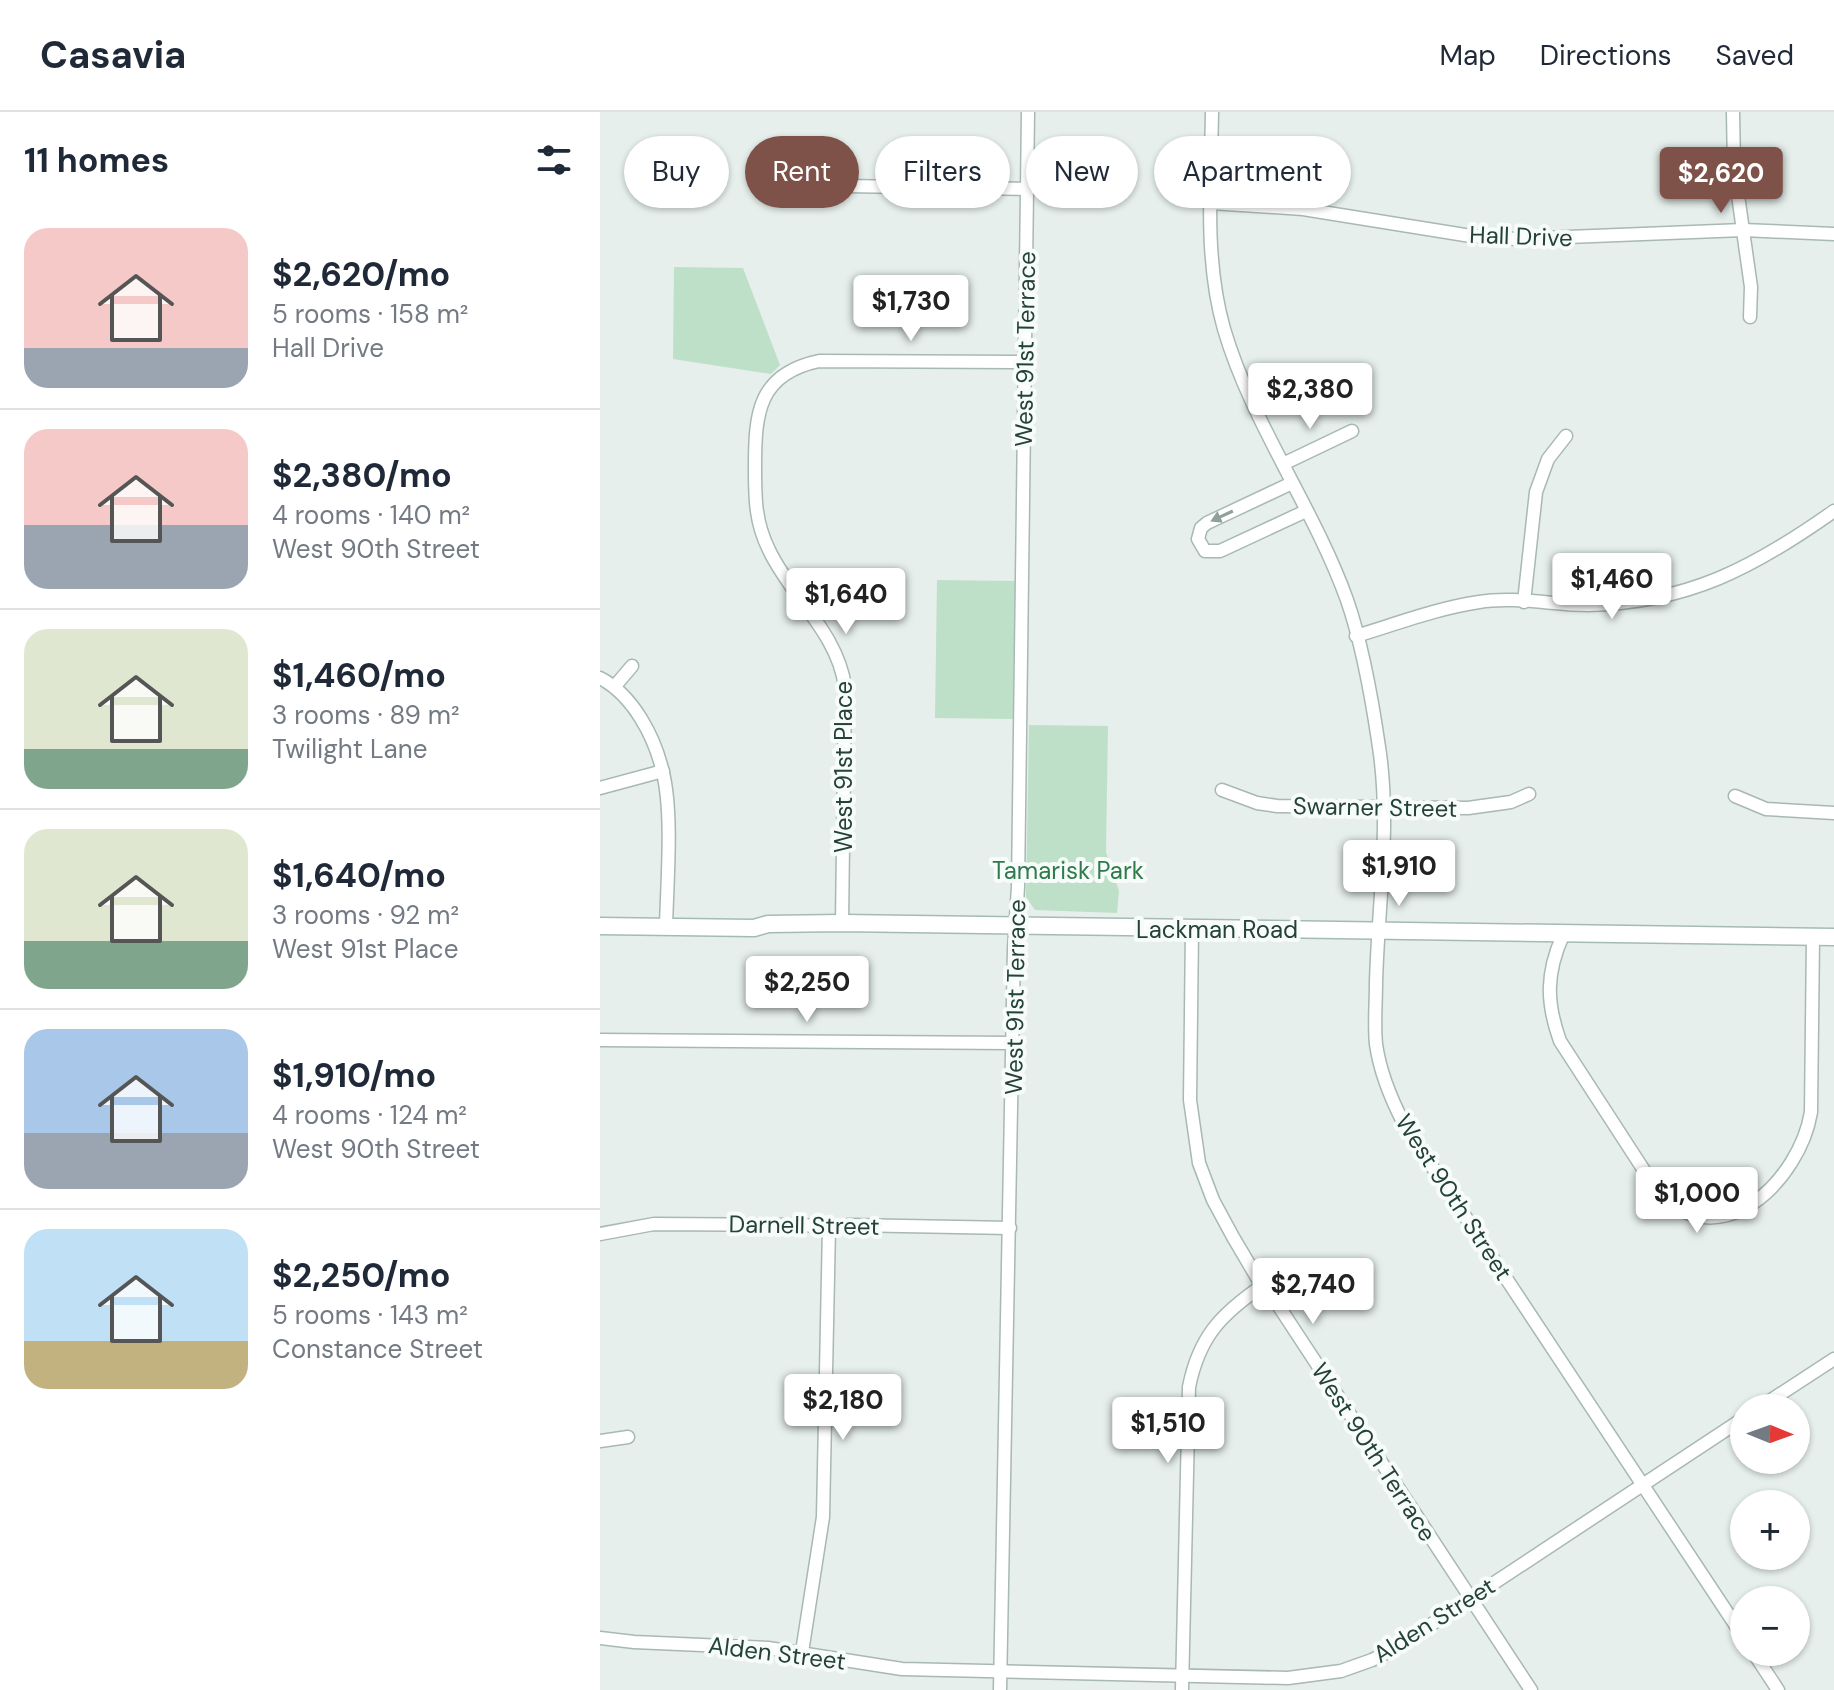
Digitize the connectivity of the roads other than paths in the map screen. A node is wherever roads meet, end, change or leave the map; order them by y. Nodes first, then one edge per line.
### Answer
1 (1028, 112) edge
2 (1212, 112) edge
3 (1733, 112) edge
4 (1028, 136) edge
5 (1212, 136) edge
6 (859, 186) edge
7 (1026, 189) edge
8 (1028, 208) edge
9 (1211, 208) edge
10 (1288, 208) edge
11 (1743, 230) junction
12 (1834, 234) edge
13 (1750, 317) dead end
14 (1026, 362) junction
15 (1352, 431) dead end
16 (1566, 436) dead end
17 (1283, 464) junction
18 (1292, 483) junction
19 (1306, 511) junction
20 (1834, 511) edge
21 (1524, 602) junction
22 (1356, 636) junction
23 (632, 666) dead end
24 (600, 678) edge
25 (615, 686) junction
26 (663, 771) junction
27 (600, 788) edge
28 (1222, 790) dead end
29 (1529, 794) dead end
30 (1735, 796) dead end
31 (1384, 807) junction
32 (1834, 813) edge
33 (842, 923) junction
34 (600, 926) edge
35 (666, 927) junction
36 (1016, 927) junction
37 (1192, 929) junction
38 (1378, 931) junction
39 (1563, 935) junction
40 (1813, 937) junction
41 (1834, 937) edge
42 (600, 1040) edge
43 (1014, 1043) junction
44 (829, 1227) junction
45 (1010, 1228) junction
46 (600, 1234) edge
47 (1262, 1286) junction
48 (1834, 1359) edge
49 (1780, 1394) edge
50 (1730, 1427) edge
51 (628, 1437) dead end
52 (600, 1441) edge
53 (1643, 1485) junction
54 (1471, 1598) junction
55 (1730, 1617) edge
56 (600, 1638) edge
57 (802, 1652) junction
58 (1762, 1666) edge
59 (1000, 1673) junction
60 (1182, 1676) junction
61 (1000, 1690) edge
62 (1182, 1690) edge
63 (1531, 1690) edge
64 (1778, 1690) edge

1 - 4 street, West 91st Terrace
2 - 5 street, West 90th Street
3 - 11 street
6 - 7 street
8 - 14 street, West 91st Terrace
9 - 17 street, West 90th Street
10 - 11 street, Hall Drive
11 - 12 street, Hall Drive
11 - 13 street
14 - 33 street, West 91st Place
14 - 36 street, West 91st Terrace
15 - 17 street
16 - 21 street
17 - 18 street, West 90th Street
18 - 19 street, West 90th Street
18 -> 19 street
19 - 22 street, West 90th Street
20 - 21 street
21 - 22 street
22 - 31 street, West 90th Street
23 - 25 street
24 - 25 street
25 - 26 street
26 - 27 street
26 - 35 street
28 - 31 street, Swarner Street
29 - 31 street, Swarner Street
30 - 32 street
31 - 38 street, West 90th Street
33 - 35 main road, Lackman Road
33 - 36 main road, Lackman Road
34 - 35 main road, Lackman Road
36 - 37 main road, Lackman Road
36 - 43 street, West 91st Terrace
37 - 38 main road, Lackman Road
37 - 47 street, West 90th Terrace
38 - 39 main road, Lackman Road
38 - 53 street, West 90th Street
39 - 40 main road, Lackman Road
39 - 40 street
40 - 41 main road, Lackman Road
42 - 43 street
43 - 45 street, West 91st Terrace
44 - 45 street, Darnell Street
44 - 46 street, Darnell Street
44 - 57 street
45 - 59 street, West 91st Terrace
47 - 54 street, West 90th Terrace
47 - 60 street
48 - 49 street
50 - 53 street, Alden Street
51 - 52 street
53 - 54 street, Alden Street
53 - 55 street, West 90th Street
54 - 60 street, Alden Street
54 - 63 street, West 90th Terrace
56 - 57 street, Alden Street
57 - 59 street, Alden Street
58 - 64 street
59 - 60 street, Alden Street
59 - 61 street, West 91st Terrace
60 - 62 street

